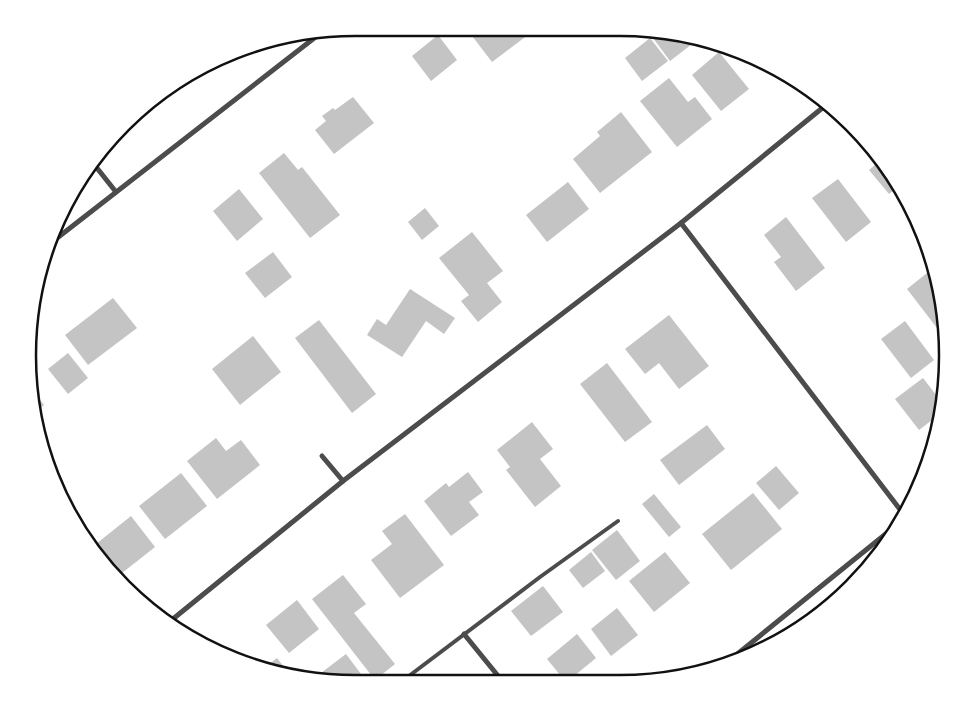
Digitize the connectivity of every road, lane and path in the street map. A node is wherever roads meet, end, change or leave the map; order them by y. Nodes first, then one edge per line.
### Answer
1 (313, 39) edge
2 (822, 108) edge
3 (97, 168) edge
4 (116, 192) junction
5 (680, 223) junction
6 (60, 236) edge
7 (322, 456) dead end
8 (343, 481) junction
9 (899, 509) edge
10 (618, 520) dead end
11 (882, 537) edge
12 (174, 618) edge
13 (464, 634) junction
14 (743, 650) edge
15 (410, 675) edge
16 (497, 675) edge

1 - 4 street
2 - 5 street
3 - 4 street
4 - 6 street
5 - 8 street
5 - 9 street
7 - 8 street
8 - 12 street
10 - 13 lane
11 - 14 street
13 - 15 lane
13 - 16 street

